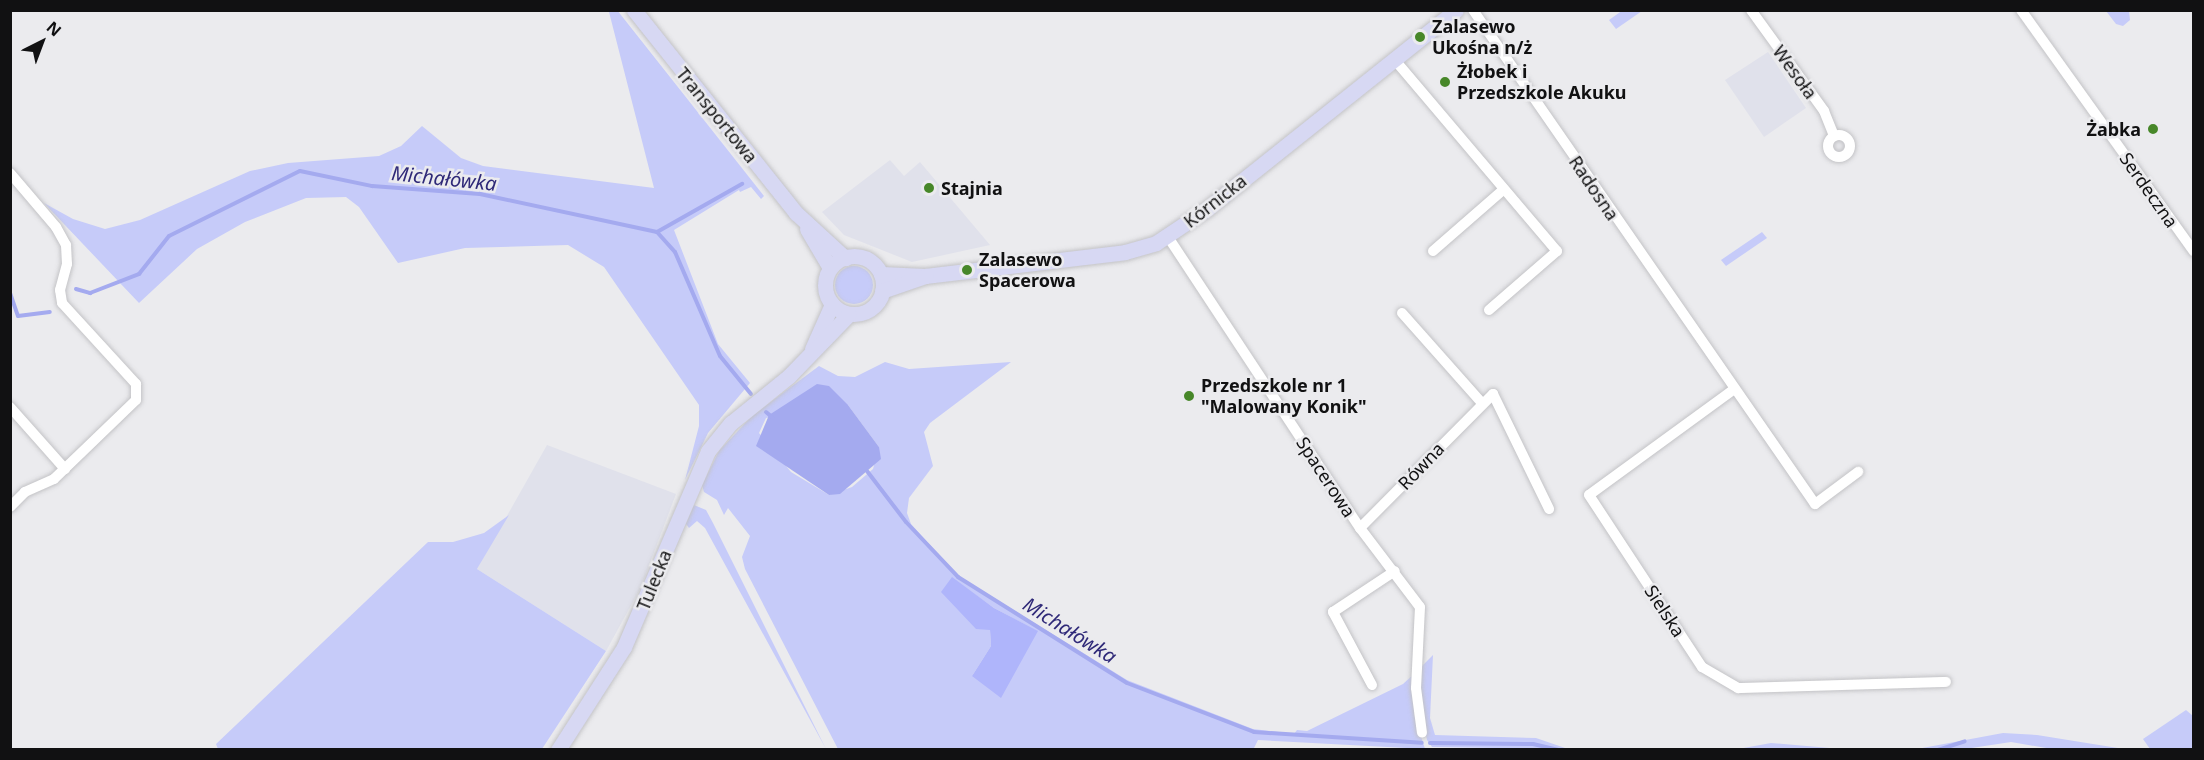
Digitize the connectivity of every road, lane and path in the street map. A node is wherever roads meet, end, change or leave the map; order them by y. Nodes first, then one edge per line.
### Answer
1 (634, 10) edge
2 (1455, 10) edge
3 (1473, 10) edge
4 (1751, 10) edge
5 (2021, 10) edge
6 (1394, 59) junction
7 (1834, 136) dead end
8 (10, 173) edge
9 (1504, 189) junction
10 (801, 219) junction
11 (1167, 237) junction
12 (1433, 251) dead end
13 (2193, 252) edge
14 (844, 258) junction
15 (830, 268) junction
16 (880, 274) junction
17 (925, 276) junction
18 (882, 291) junction
19 (832, 304) junction
20 (1489, 310) dead end
21 (849, 314) junction
22 (1402, 314) dead end
23 (811, 352) junction
24 (1733, 390) junction
25 (1481, 402) junction
26 (10, 407) edge
27 (65, 469) junction
28 (1858, 472) dead end
29 (10, 507) edge
30 (1549, 509) dead end
31 (1360, 528) junction
32 (1395, 571) junction
33 (1946, 682) dead end
34 (1372, 685) dead end
35 (1422, 733) dead end
36 (558, 750) edge

1 - 10 street, Transportowa
2 - 6 street, Kórnicka
3 - 24 street, Radosna
4 - 7 street, Wesoła
5 - 13 street, Serdeczna
6 - 9 street
6 - 11 street, Kórnicka
8 - 27 street
9 - 12 street
9 - 20 street
10 - 14 street, Transportowa
10 - 15 street, Transportowa
11 - 17 street, Kórnicka
11 - 31 street, Spacerowa
14 - 15 street
14 - 16 street
15 - 19 street
16 - 17 street, Kórnicka
16 - 18 street
17 - 18 street, Kórnicka
18 - 21 street
19 - 21 street
19 - 23 street
21 - 23 street
22 - 25 street
23 - 36 street, Tulecka
24 - 28 street, Radosna
24 - 33 street, Sielska
25 - 30 street
25 - 31 street, Równa
26 - 27 street
27 - 29 street
31 - 32 street, Spacerowa
32 - 34 street
32 - 35 street, Spacerowa

